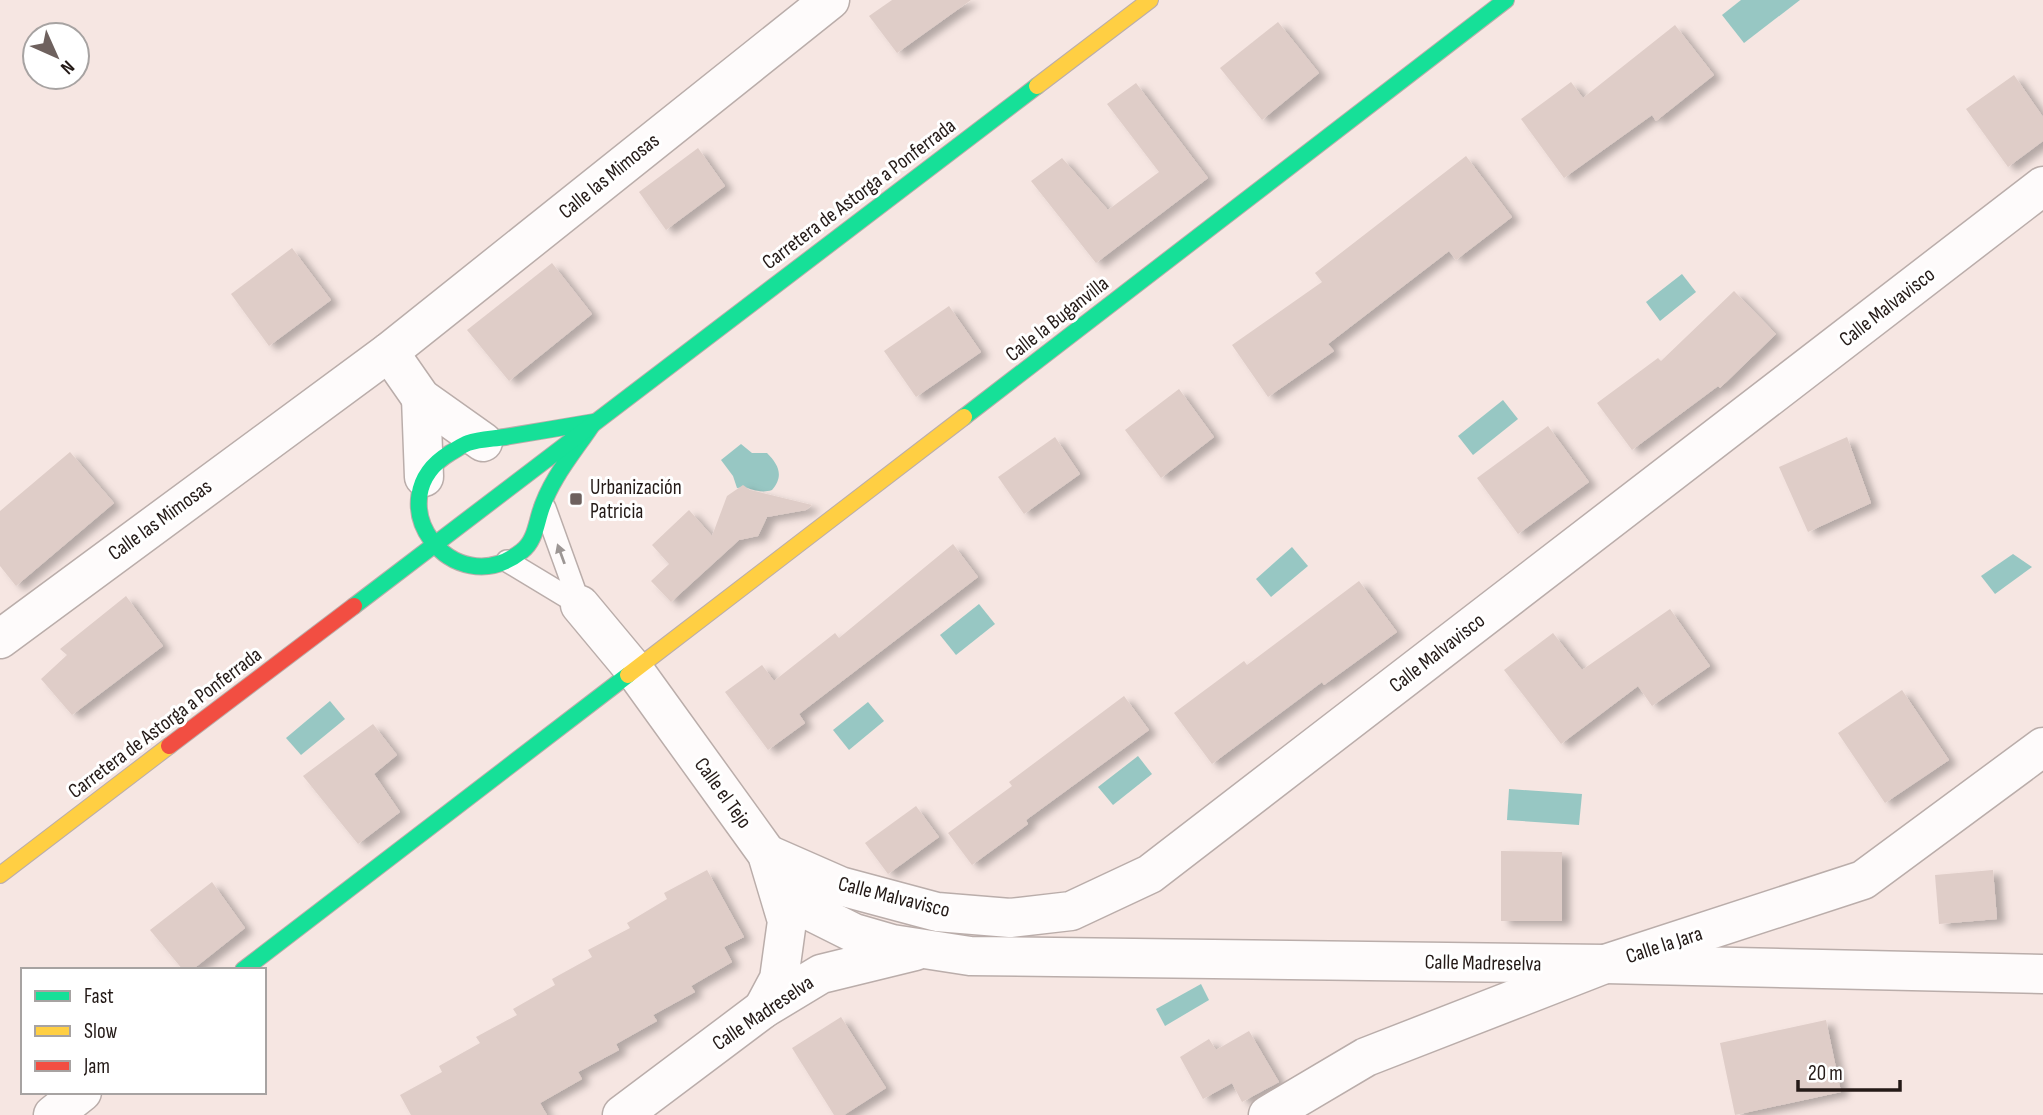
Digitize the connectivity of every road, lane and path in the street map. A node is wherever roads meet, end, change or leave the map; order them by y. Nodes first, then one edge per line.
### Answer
1 (830, 0) edge
2 (1150, 0) edge
3 (1506, 0) edge
4 (2043, 186) edge
5 (389, 352) junction
6 (421, 398) junction
7 (594, 422) junction
8 (514, 455) junction
9 (421, 494) junction
10 (543, 504) junction
11 (408, 531) dead end
12 (433, 546) junction
13 (507, 561) junction
14 (387, 563) dead end
15 (467, 566) junction
16 (442, 574) dead end
17 (405, 587) dead end
18 (355, 604) junction
19 (580, 605) junction
20 (0, 639) edge
21 (635, 671) junction
22 (2043, 747) edge
23 (767, 854) junction
24 (0, 875) edge
25 (923, 949) junction
26 (1605, 964) junction
27 (246, 968) edge
28 (2043, 974) edge
29 (763, 1009) junction
30 (79, 1094) edge
31 (52, 1115) edge
32 (622, 1115) edge
33 (1268, 1115) edge

1 - 5 street, Calle las Mimosas
2 - 7 main road, Carretera de Astorga a Ponferrada
3 - 21 main road, Calle la Buganvilla
4 - 23 street, Calle Malvavisco
5 - 6 street
5 - 20 street, Calle las Mimosas
6 - 8 street
6 - 9 street
7 - 8 main road, Carretera de Astorga a Ponferrada
7 - 8 main road, Carretera de Astorga a Ponferrada
7 - 10 main road, Carretera de Astorga a Ponferrada
8 - 9 main road, Carretera de Astorga a Ponferrada
8 - 10 main road
8 - 12 main road, Carretera de Astorga a Ponferrada
9 - 11 main road, Carretera de Astorga a Ponferrada
9 - 12 main road
10 - 13 main road, Carretera de Astorga a Ponferrada
19 -> 10 lane
12 - 15 main road
12 - 18 main road, Carretera de Astorga a Ponferrada
13 - 15 main road
13 - 19 lane
14 - 18 main road, Carretera de Astorga a Ponferrada
15 - 16 main road
17 - 18 main road, Carretera de Astorga a Ponferrada
18 - 24 main road, Carretera de Astorga a Ponferrada
19 - 21 street, Calle el Tejo
21 - 23 street, Calle el Tejo
21 - 27 main road, Calle la Buganvilla
22 - 26 street, Calle la Jara
23 - 25 street, Calle Madreselva
23 - 29 street, Calle el Tejo
25 - 26 street, Calle Madreselva
25 - 29 street, Calle Madreselva
26 - 28 street, Calle Madreselva
26 - 33 street, Calle la Jara
29 - 32 street, Calle Madreselva
30 - 31 street

